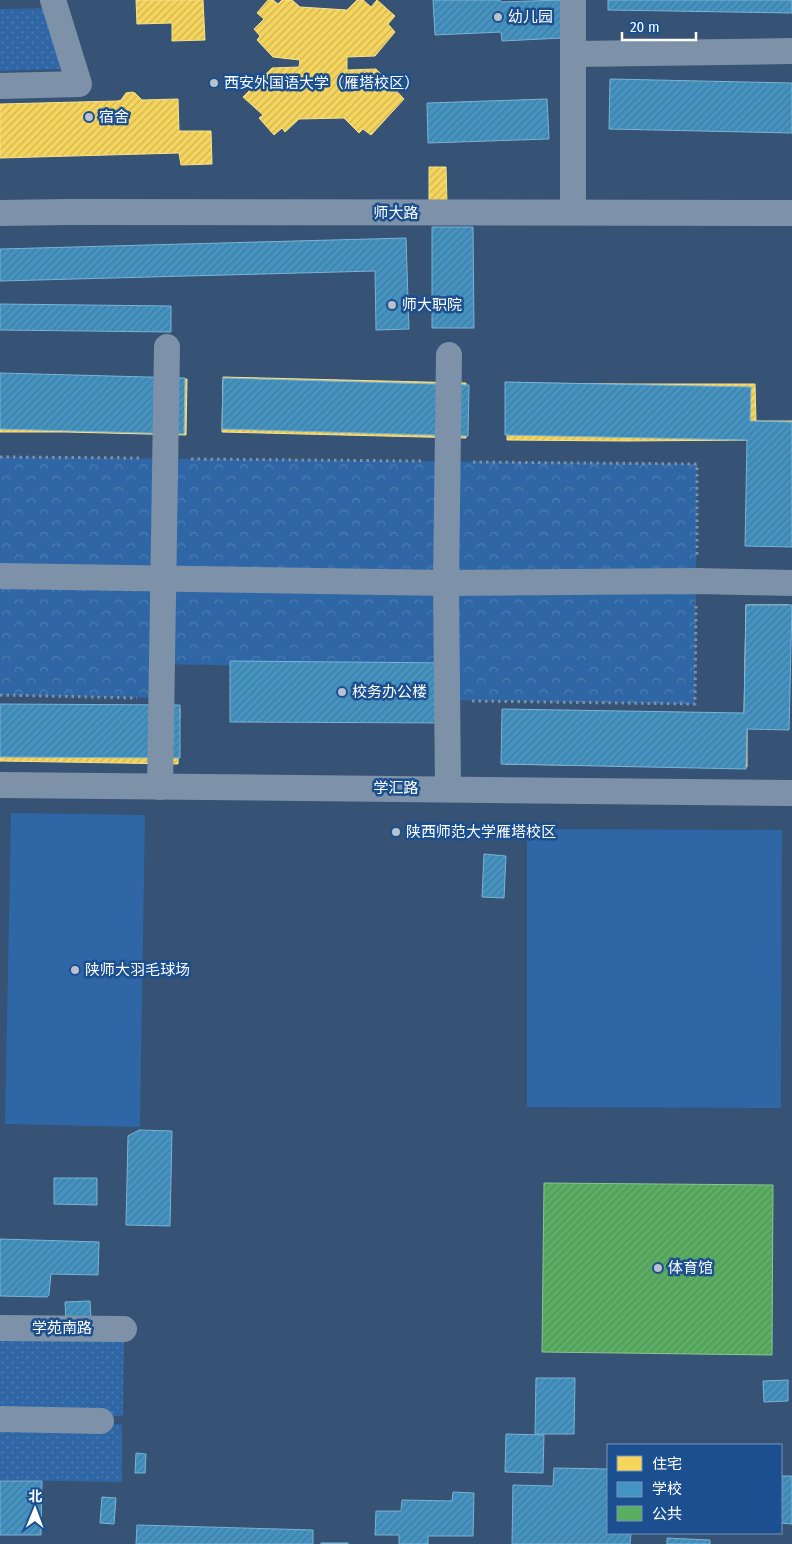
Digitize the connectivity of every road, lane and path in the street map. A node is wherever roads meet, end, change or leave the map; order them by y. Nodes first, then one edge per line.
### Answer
1 (53, 0) edge
2 (573, 0) edge
3 (792, 51) edge
4 (574, 54) junction
5 (0, 86) edge
6 (573, 212) junction
7 (0, 213) edge
8 (792, 213) edge
9 (167, 347) dead end
10 (449, 355) dead end
11 (0, 457) edge
12 (164, 458) junction
13 (448, 461) junction
14 (0, 576) edge
15 (162, 579) junction
16 (697, 581) junction
17 (446, 583) junction
18 (792, 583) edge
19 (0, 695) edge
20 (162, 698) junction
21 (446, 700) junction
22 (0, 785) edge
23 (160, 787) junction
24 (448, 789) junction
25 (792, 792) edge
26 (0, 1328) edge
27 (124, 1328) dead end
28 (0, 1420) edge
29 (101, 1421) dead end

1 - 5 street
2 - 4 street
3 - 4 street
4 - 6 street
6 - 7 street, 师大路
6 - 8 street, 师大路
9 - 12 street
10 - 13 street
11 - 12 path
12 - 13 path
12 - 15 street
13 - 16 path
13 - 17 street
14 - 15 street
15 - 17 street
15 - 20 street
16 - 17 street
16 - 18 street
16 - 21 path
17 - 21 street
19 - 20 path
20 - 23 street
21 - 24 street
22 - 23 street, 学汇路
23 - 24 street, 学汇路
24 - 25 street, 学汇路
26 - 27 street, 学苑南路
28 - 29 street

